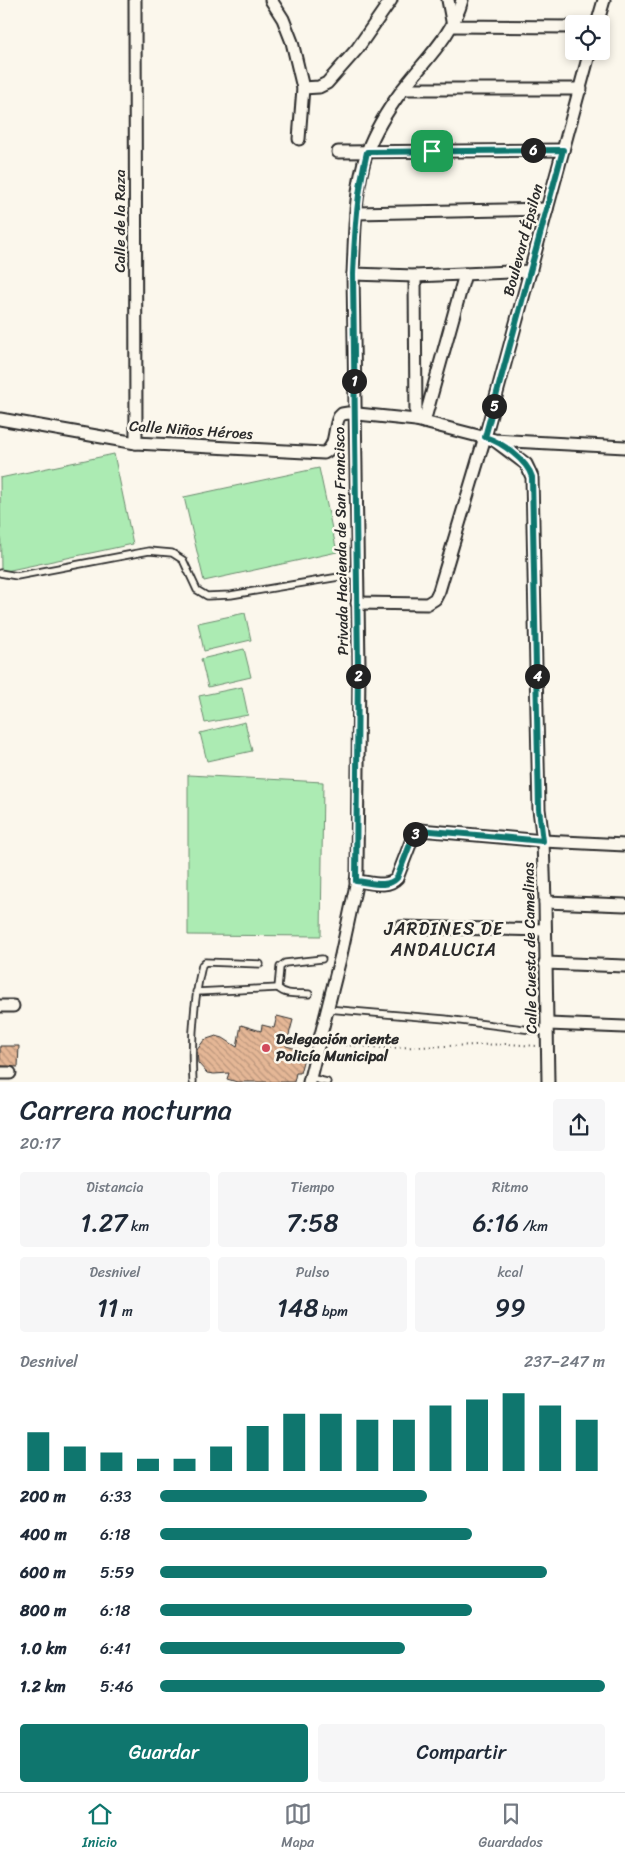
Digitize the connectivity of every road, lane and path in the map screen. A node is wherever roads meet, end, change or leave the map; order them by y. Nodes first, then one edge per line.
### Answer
1 (135, 0) edge
2 (271, 0) edge
3 (391, 0) edge
4 (448, 0) edge
5 (462, 0) edge
6 (604, 0) edge
7 (600, 15) edge
8 (453, 26) junction
9 (565, 27) edge
10 (588, 60) edge
11 (303, 88) junction
12 (403, 89) junction
13 (581, 89) junction
14 (299, 139) dead end
15 (563, 150) junction
16 (338, 152) dead end
17 (367, 152) junction
18 (547, 209) junction
19 (356, 213) junction
20 (531, 271) junction
21 (353, 274) junction
22 (465, 274) junction
23 (415, 276) junction
24 (354, 414) junction
25 (0, 419) edge
26 (420, 421) junction
27 (490, 439) junction
28 (136, 442) junction
29 (625, 447) edge
30 (0, 573) edge
31 (357, 574) junction
32 (357, 603) junction
33 (543, 841) junction
34 (625, 845) edge
35 (356, 881) junction
36 (545, 902) junction
37 (625, 905) edge
38 (400, 927) dead end
39 (544, 930) junction
40 (322, 959) dead end
41 (545, 963) junction
42 (260, 964) dead end
43 (625, 966) edge
44 (278, 988) junction
45 (196, 992) junction
46 (310, 994) dead end
47 (0, 1006) edge
48 (13, 1006) dead end
49 (327, 1009) junction
50 (625, 1027) edge
51 (547, 1028) junction
52 (319, 1043) junction
53 (547, 1047) junction
54 (310, 1080) edge
55 (193, 1082) edge
56 (327, 1082) edge
57 (548, 1082) edge

1 - 28 street, Calle de la Raza
2 - 11 street
3 - 11 street
4 - 8 street
5 - 8 street, Privada Hacienda de San Francisco
6 - 7 street
8 - 9 street
8 - 12 street, Privada Hacienda de San Francisco
10 - 13 street, Boulevard Épsilon
11 - 14 street
12 - 13 street
12 - 17 street, Privada Hacienda de San Francisco
13 - 15 street, Boulevard Épsilon
15 - 17 street
15 - 18 street, Boulevard Épsilon
16 - 17 street
17 - 19 street, Privada Hacienda de San Francisco
18 - 19 street
18 - 20 street, Boulevard Épsilon
19 - 21 street, Privada Hacienda de San Francisco
20 - 22 street
20 - 27 street, Boulevard Épsilon
21 - 23 street
21 - 24 street, Privada Hacienda de San Francisco
22 - 23 street
22 - 26 street
23 - 26 street
24 - 26 street
24 - 28 street, Calle Niños Héroes
24 - 31 street, Privada Hacienda de San Francisco
25 - 28 street, Calle Niños Héroes
26 - 27 street
27 - 29 street
27 - 32 street, Boulevard Épsilon
27 - 33 street, Calle Cuesta de Camelinas
30 - 31 lane
31 - 32 street, Privada Hacienda de San Francisco
32 - 35 street, Privada Hacienda de San Francisco
33 - 34 street
33 - 35 street
33 - 36 street, Calle Cuesta de Camelinas
35 - 49 street, Privada Hacienda de San Francisco
36 - 37 street
36 - 39 street, Calle Cuesta de Camelinas
38 - 39 street
39 - 41 street, Calle Cuesta de Camelinas
40 - 44 lane
41 - 43 street
41 - 51 street, Calle Cuesta de Camelinas
42 - 45 lane
44 - 45 lane
44 - 46 lane
45 - 55 lane
47 - 48 street
49 - 51 lane
49 - 52 street, Privada Hacienda de San Francisco
50 - 51 street
51 - 53 street, Calle Cuesta de Camelinas
52 - 53 path
52 - 54 street, Privada Hacienda de San Francisco
53 - 57 street, Calle Cuesta de Camelinas
54 - 56 lane

